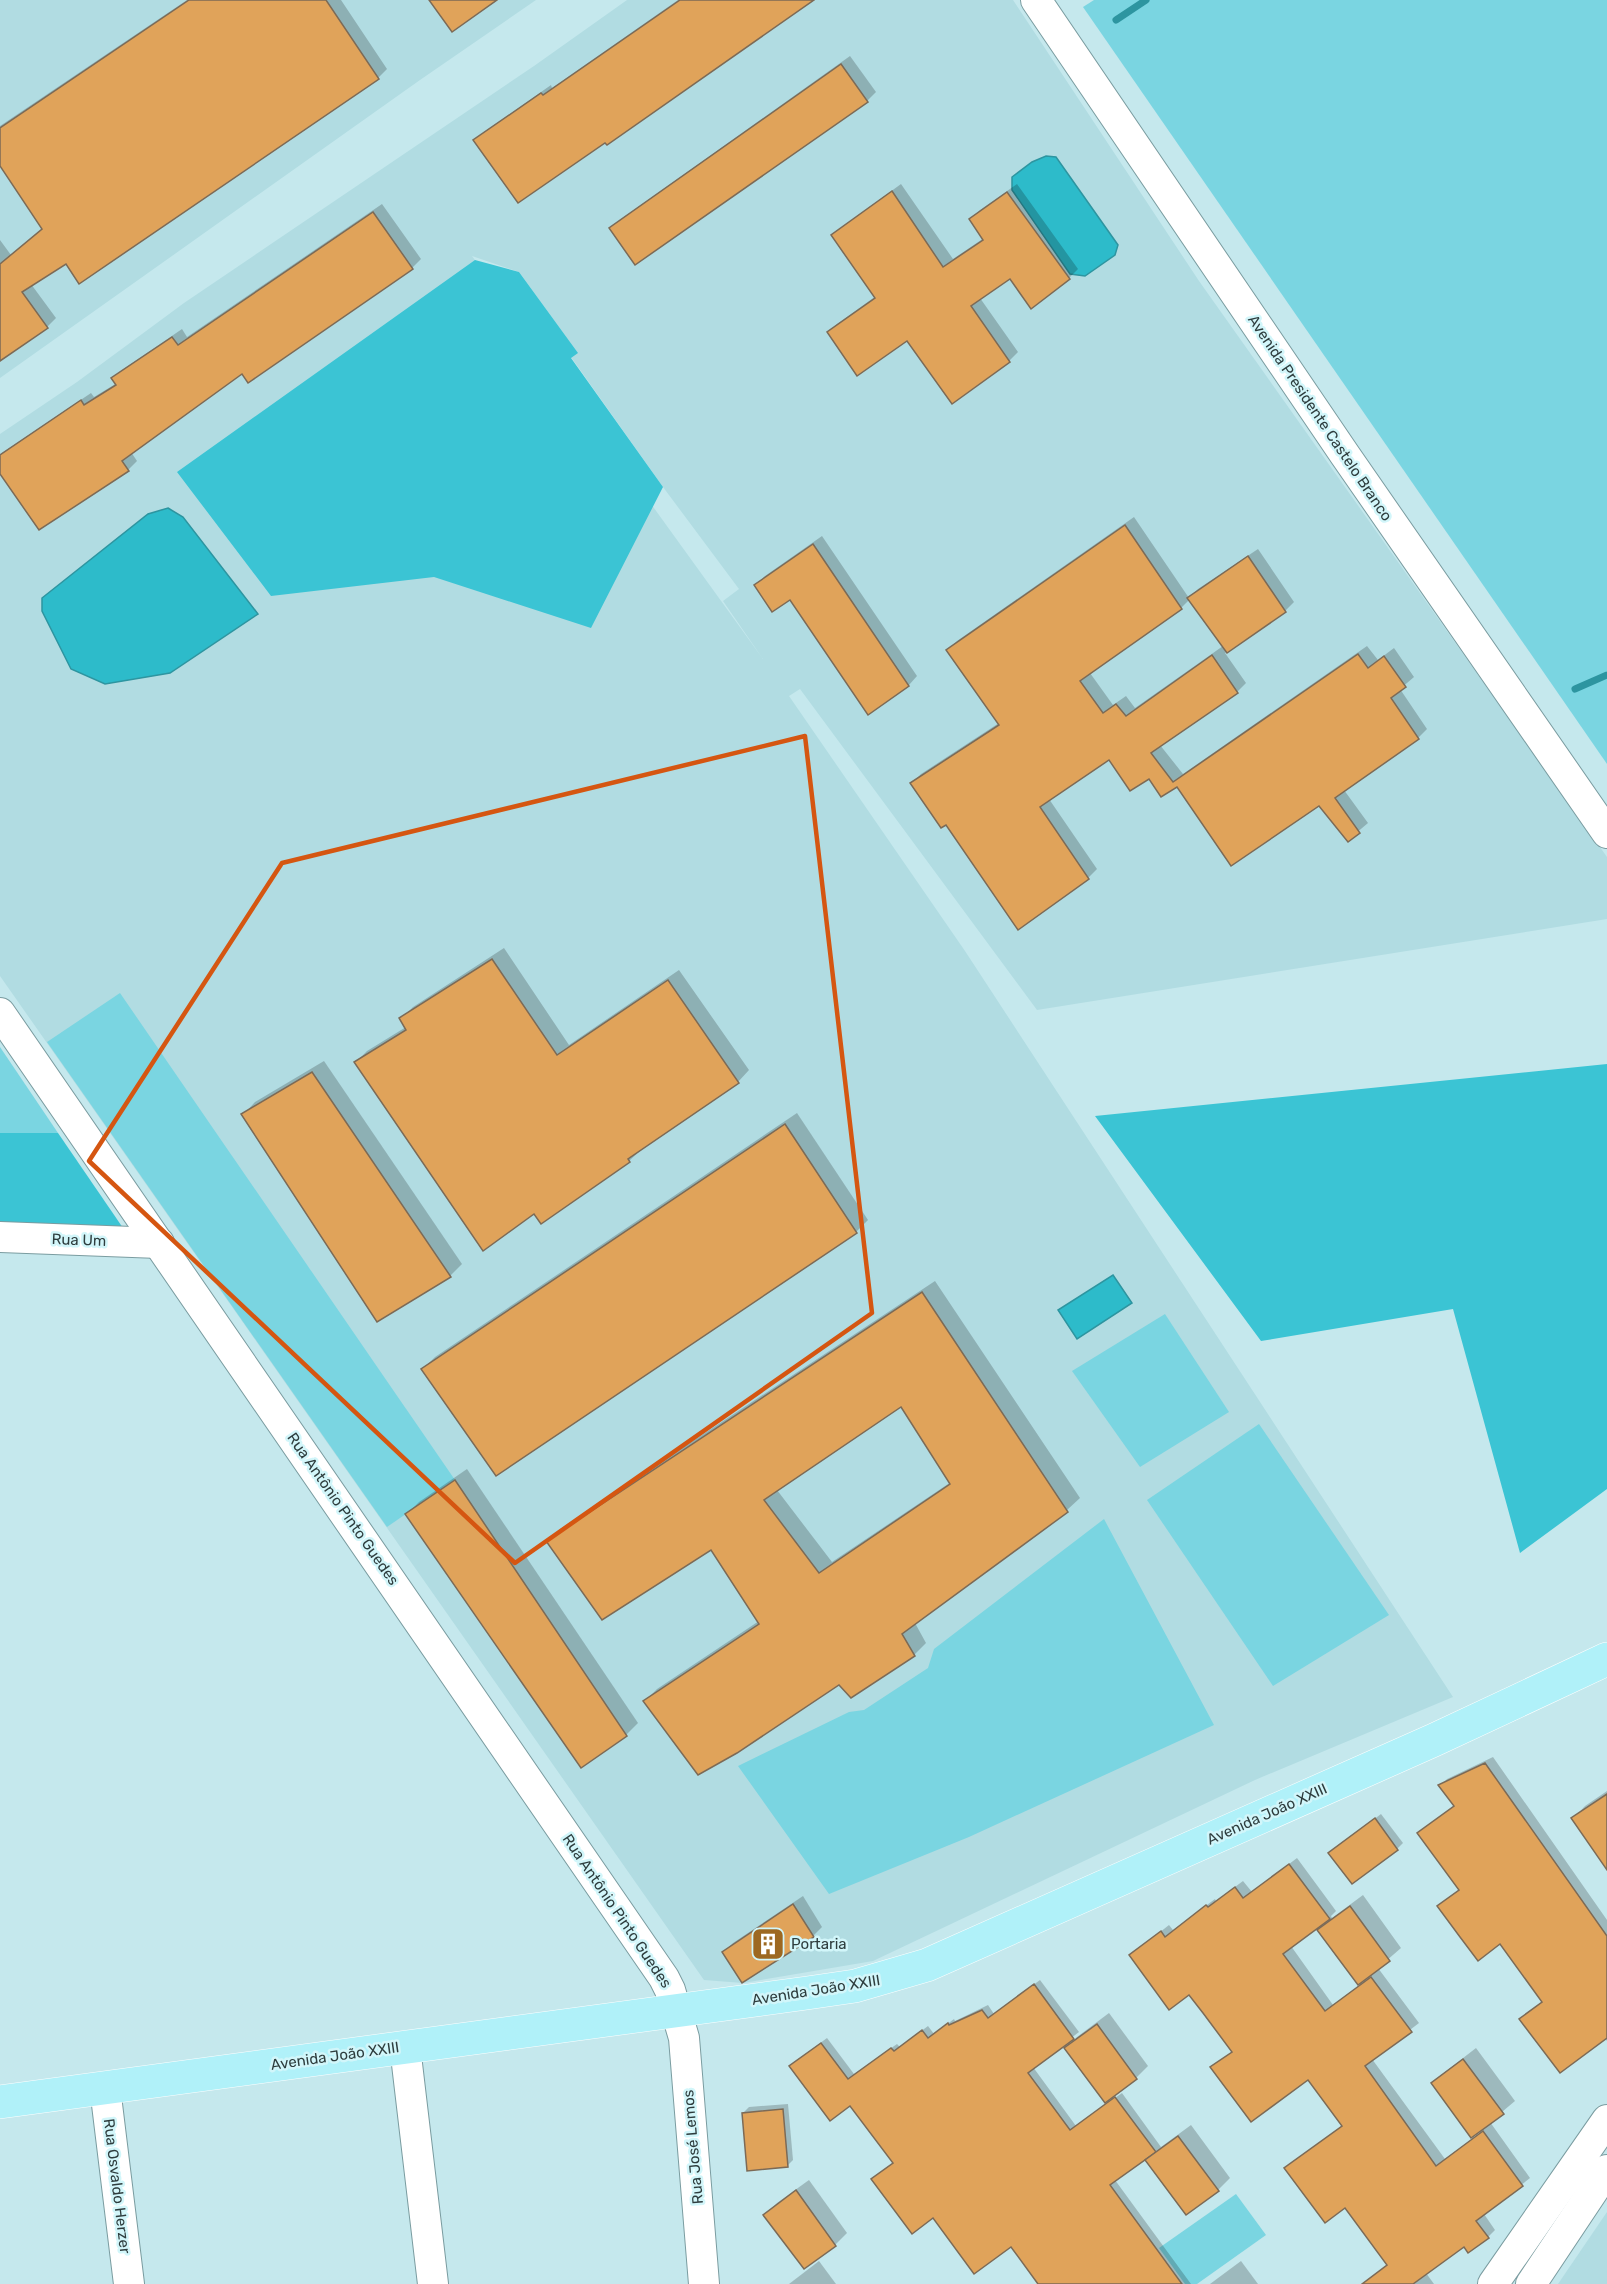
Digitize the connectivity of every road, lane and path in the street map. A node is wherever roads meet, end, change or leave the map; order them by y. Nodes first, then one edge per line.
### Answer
1 (1036, 0) edge
2 (1607, 833) edge
3 (0, 1013) edge
4 (0, 1237) edge
5 (159, 1243) junction
6 (1607, 1659) edge
7 (677, 2010) junction
8 (405, 2047) junction
9 (105, 2088) junction
10 (0, 2102) edge
11 (1607, 2120) edge
12 (1607, 2170) edge
13 (129, 2284) edge
14 (433, 2284) edge
15 (704, 2284) edge
16 (1493, 2284) edge
17 (1531, 2284) edge

1 - 2 street, Avenida Presidente Castelo Branco
3 - 5 street, Rua Antônio Pinto Guedes
4 - 5 street, Rua Um
5 - 7 street, Rua Antônio Pinto Guedes
6 - 7 main road, Avenida João XXIII
7 - 8 main road, Avenida João XXIII
7 - 15 street, Rua José Lemos
8 - 9 main road, Avenida João XXIII
8 - 14 street
9 - 10 main road, Avenida João XXIII
9 - 13 street, Rua Osvaldo Herzer
11 - 16 street
12 - 17 street

